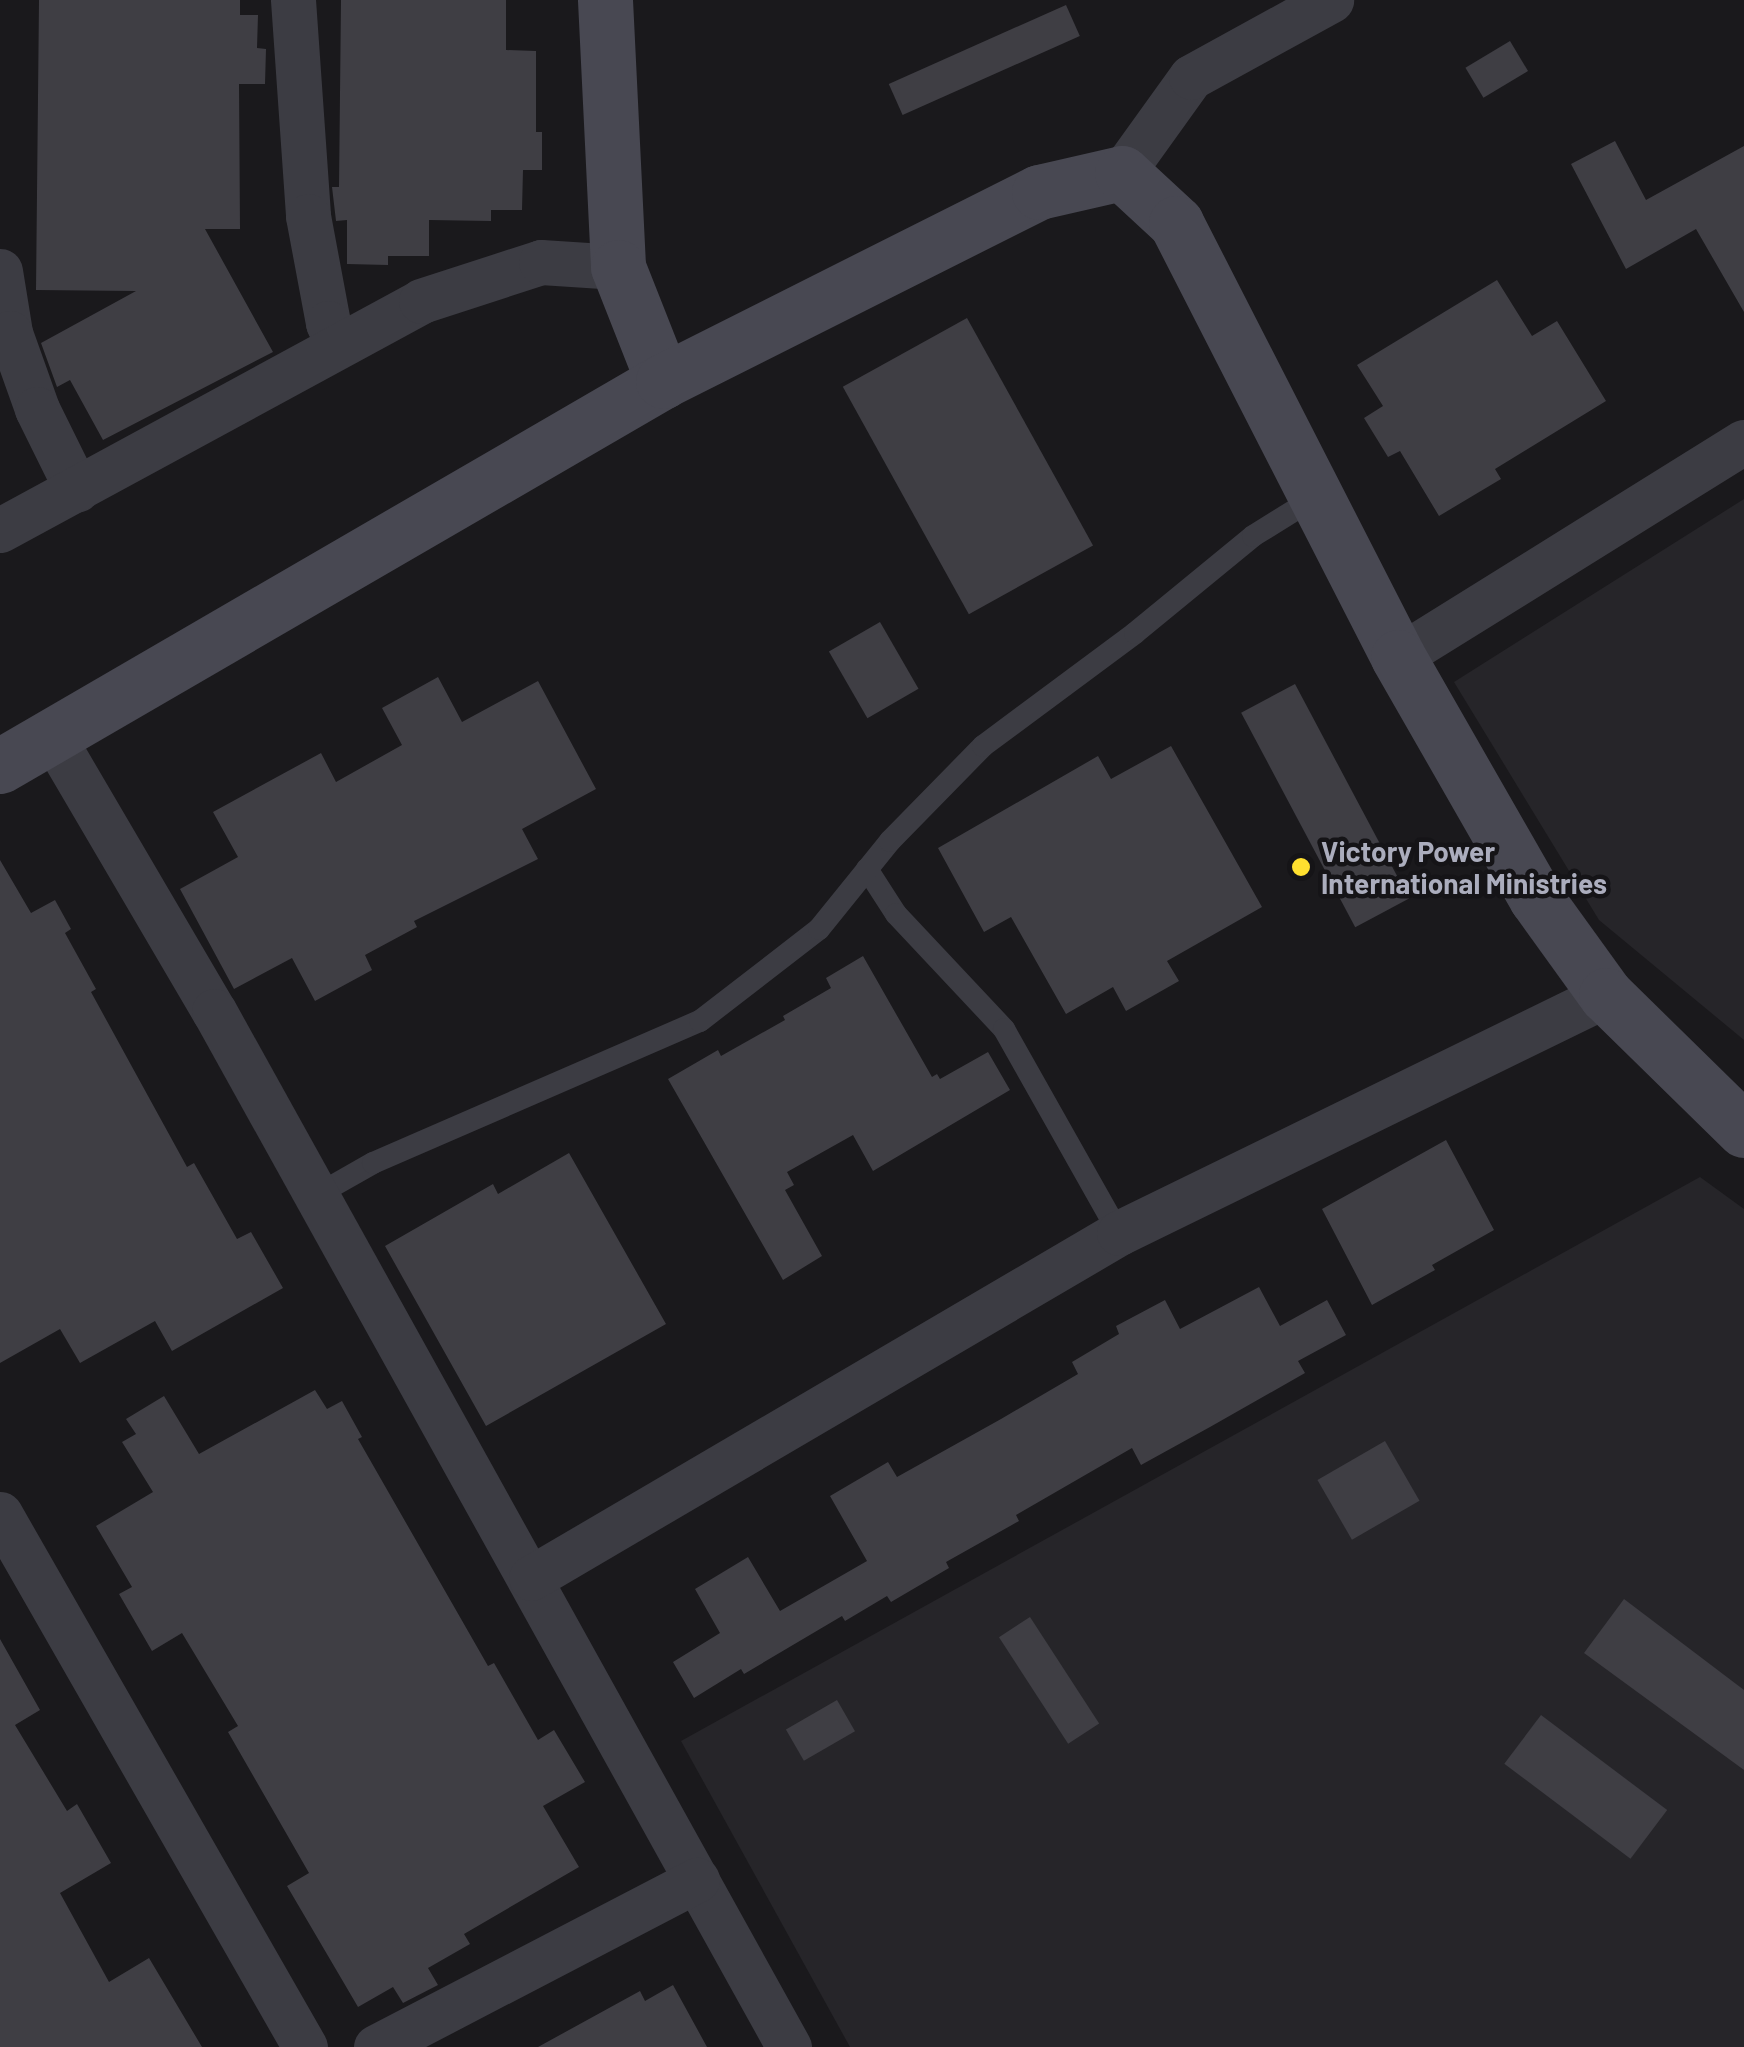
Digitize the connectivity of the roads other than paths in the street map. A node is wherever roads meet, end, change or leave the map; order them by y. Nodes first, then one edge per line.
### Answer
1 (293, 0) edge
2 (605, 0) edge
3 (1330, 0) edge
4 (1122, 172) junction
5 (618, 266) junction
6 (0, 271) edge
7 (336, 344) junction
8 (663, 380) junction
9 (1744, 442) edge
10 (77, 490) junction
11 (1316, 497) junction
12 (0, 530) edge
13 (1398, 657) junction
14 (53, 738) junction
15 (0, 766) edge
16 (867, 869) junction
17 (1606, 994) junction
18 (1744, 1130) edge
19 (315, 1196) junction
20 (1118, 1234) junction
21 (0, 1514) edge
22 (531, 1578) junction
23 (697, 1880) junction
24 (304, 2047) edge
25 (376, 2047) edge
26 (789, 2047) edge

1 - 7 street
2 - 5 street
3 - 4 street
4 - 8 street
4 - 11 street
5 - 7 street
5 - 8 street
6 - 10 street
7 - 10 street
8 - 14 street
9 - 13 street
10 - 12 street
11 - 13 street
11 - 16 lane
13 - 17 street
14 - 15 street
14 - 19 street
16 - 19 lane
16 - 20 lane
17 - 18 street
17 - 20 street
19 - 22 street
20 - 22 street
21 - 24 street
22 - 23 street
23 - 25 street
23 - 26 street

